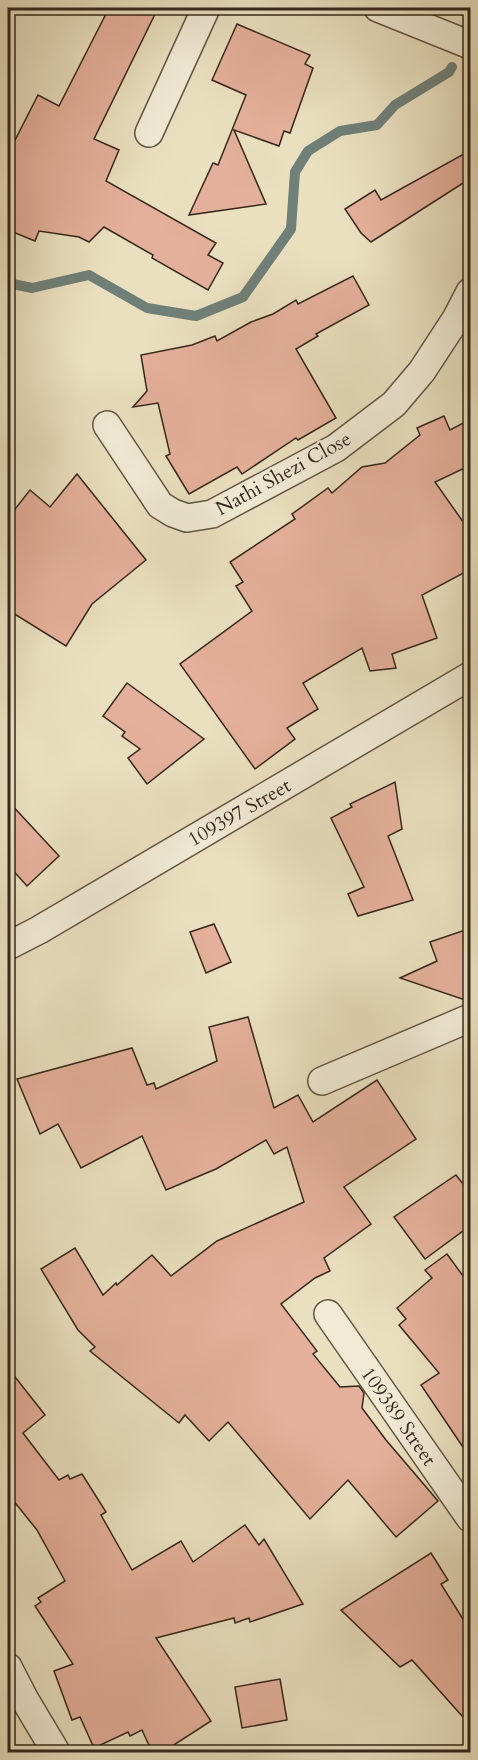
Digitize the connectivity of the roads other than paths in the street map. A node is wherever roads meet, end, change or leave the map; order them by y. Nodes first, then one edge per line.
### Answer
1 (206, 8) edge
2 (378, 8) edge
3 (471, 45) edge
4 (149, 133) dead end
5 (471, 292) edge
6 (107, 425) dead end
7 (471, 676) edge
8 (8, 946) edge
9 (471, 1018) edge
10 (322, 1082) dead end
11 (328, 1314) dead end
12 (471, 1518) edge
13 (8, 1667) edge
14 (56, 1752) edge

1 - 4 street
2 - 3 street
5 - 6 street, Nathi Shezi Close
7 - 8 street, 109397 Street
9 - 10 street
11 - 12 street, 109389 Street
13 - 14 street

